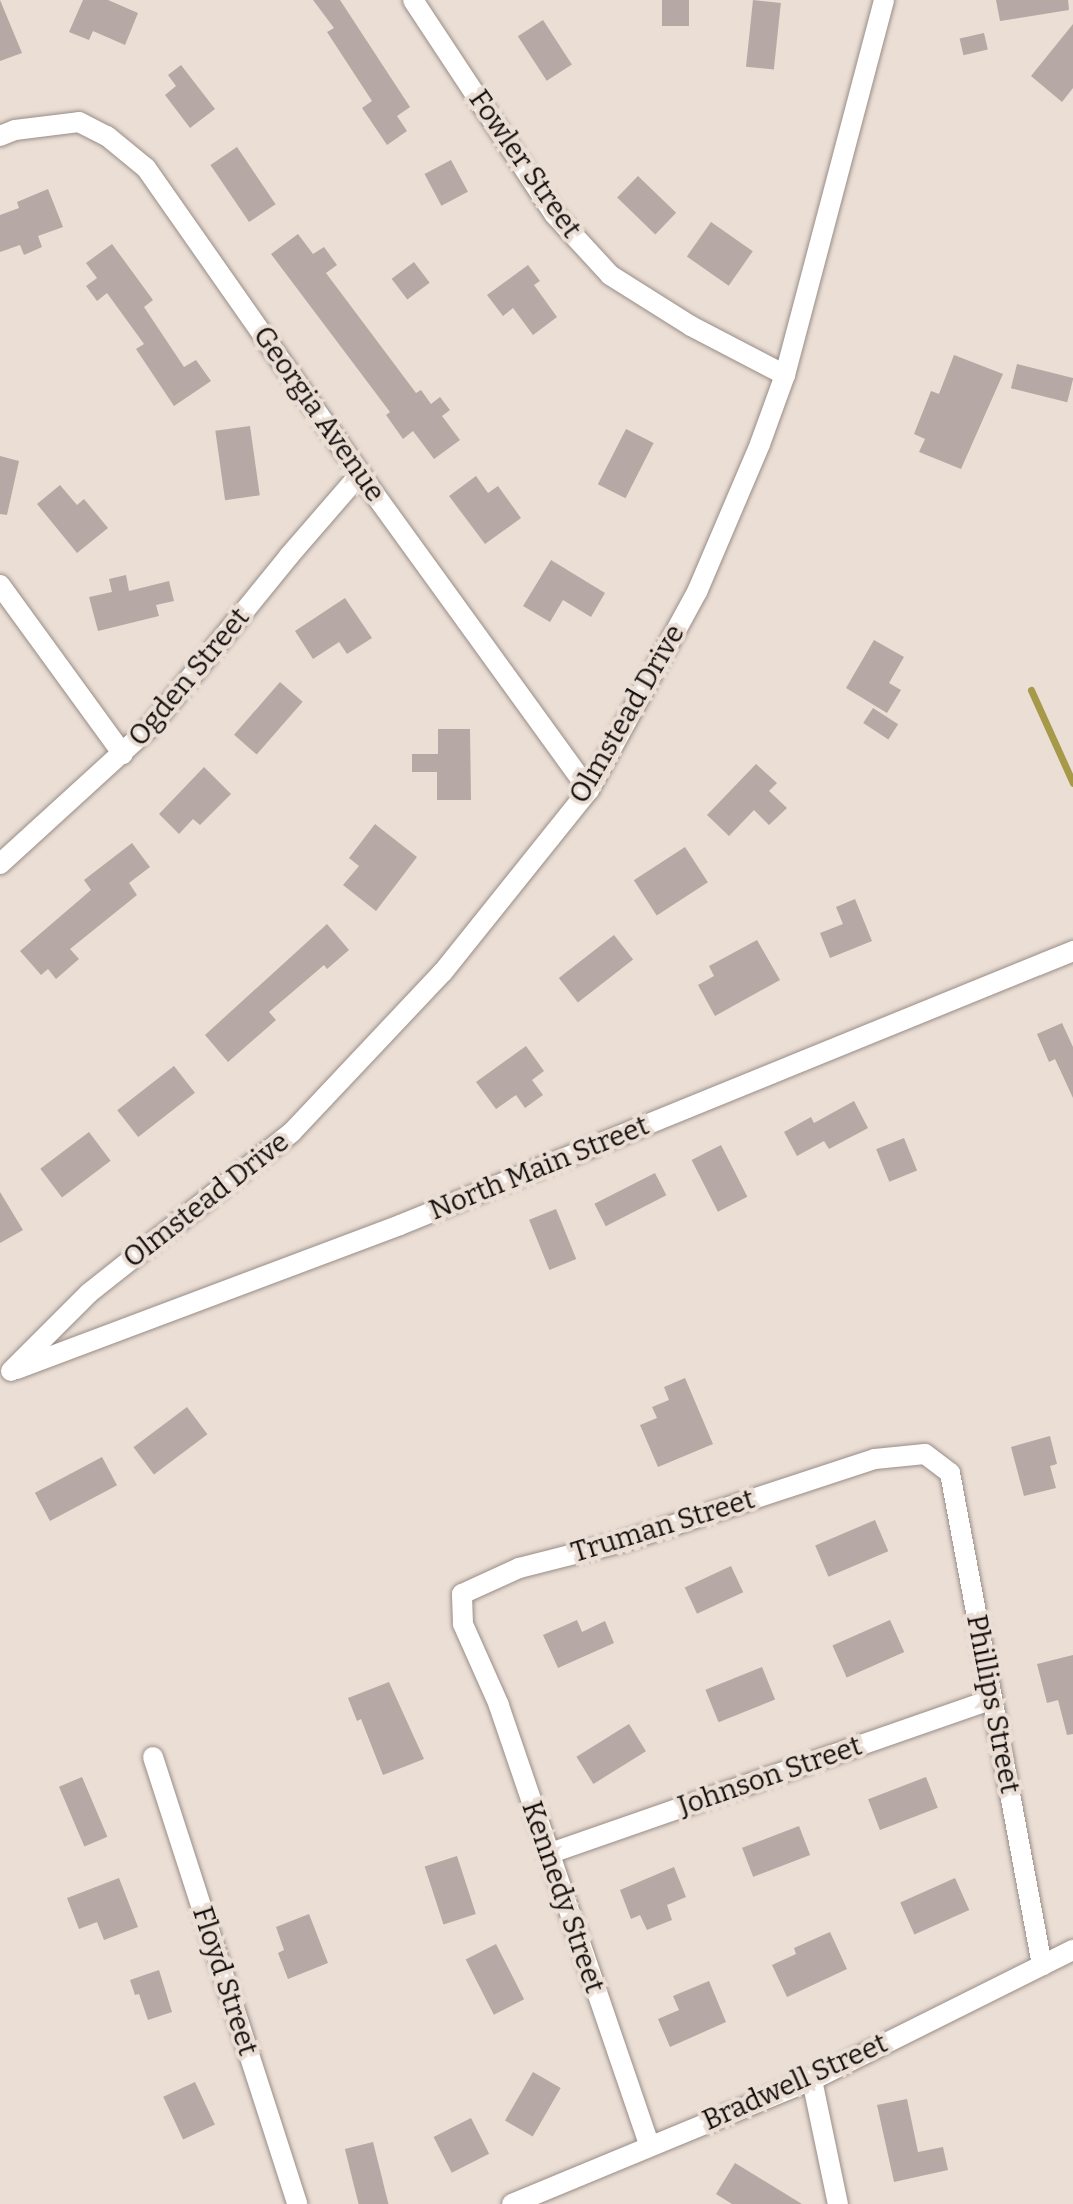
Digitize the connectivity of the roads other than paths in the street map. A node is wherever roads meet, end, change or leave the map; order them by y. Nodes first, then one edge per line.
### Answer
1 (413, 0) edge
2 (884, 0) edge
3 (0, 136) edge
4 (785, 375) junction
5 (360, 474) junction
6 (0, 585) edge
7 (123, 754) junction
8 (589, 790) junction
9 (0, 864) edge
10 (1073, 951) edge
11 (6, 1373) edge
12 (925, 1454) joint
13 (474, 1652) joint
14 (992, 1699) junction
15 (153, 1757) dead end
16 (548, 1854) junction
17 (1073, 1950) edge
18 (1042, 1965) junction
19 (812, 2080) junction
20 (649, 2144) junction
21 (297, 2204) edge
22 (512, 2204) edge
23 (838, 2204) edge

1 - 4 street, Fowler Street
2 - 4 street, Olmstead Drive
3 - 5 street, Georgia Avenue
4 - 8 street, Olmstead Drive
5 - 7 street, Ogden Street
5 - 8 street, Georgia Avenue
6 - 7 street
7 - 9 street, Ogden Street
8 - 11 street, Olmstead Drive
10 - 11 street, North Main Street
12 - 13 street, Truman Street
12 - 14 street, Phillips Street
13 - 16 street, Kennedy Street
14 - 16 street, Johnson Street
14 - 18 street, Phillips Street
15 - 21 street, Floyd Street
16 - 20 street, Kennedy Street
17 - 18 street, Bradwell Street
18 - 19 street, Bradwell Street
19 - 20 street, Bradwell Street
19 - 23 street
20 - 22 street, Bradwell Street

